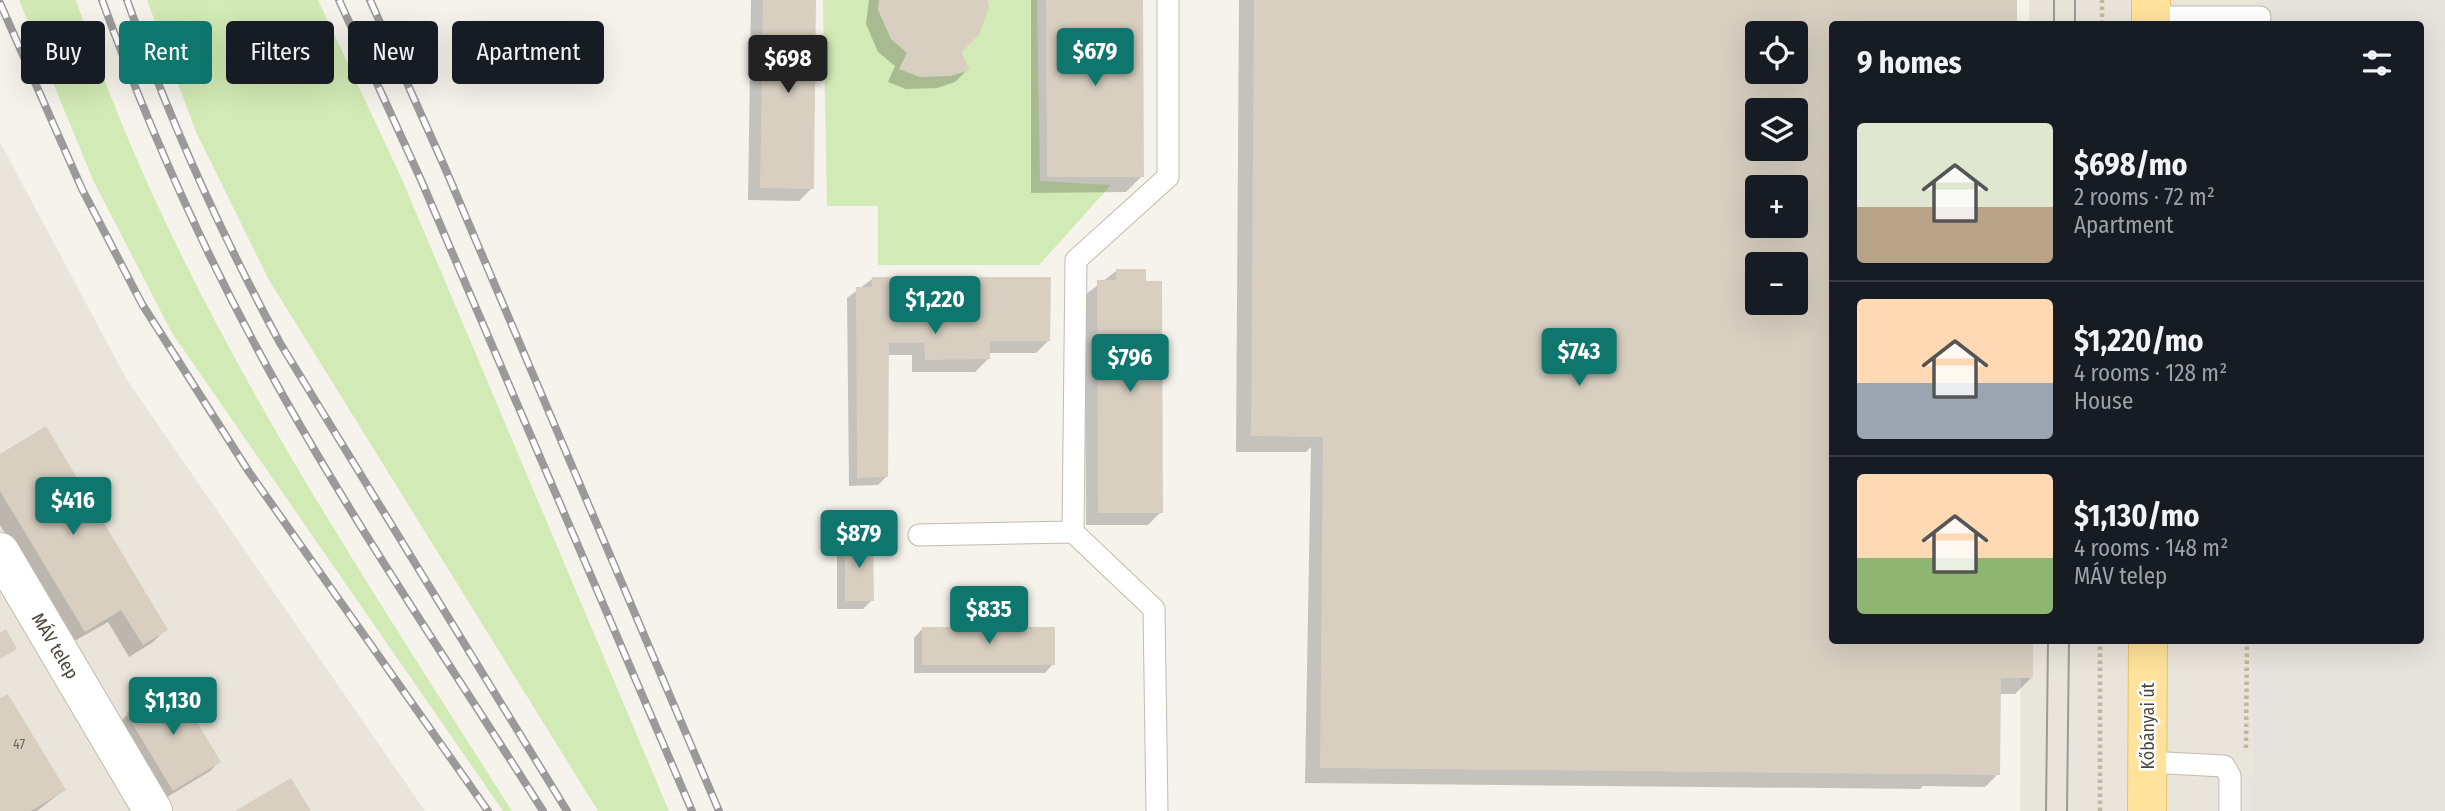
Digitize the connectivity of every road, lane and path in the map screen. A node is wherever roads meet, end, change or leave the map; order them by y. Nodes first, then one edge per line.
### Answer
1 (1168, 0) edge
2 (2102, 0) edge
3 (2220, 8) edge
4 (2151, 14) edge
5 (2260, 17) dead end
6 (2102, 21) edge
7 (1073, 532) junction
8 (919, 534) dead end
9 (0, 552) edge
10 (11, 596) edge
11 (2100, 644) edge
12 (2148, 644) edge
13 (2247, 644) edge
14 (2246, 759) dead end
15 (2147, 762) junction
16 (153, 811) edge
17 (1157, 811) edge
18 (2100, 811) edge
19 (2147, 811) edge
20 (2230, 811) edge

1 - 7 lane
2 - 6 path
3 - 4 lane
3 - 5 lane
7 - 8 lane
7 - 17 lane
9 - 10 street, MÁV telep
10 - 16 street, MÁV telep
11 - 18 path
12 - 15 main road, Kőbányai út
13 - 14 path
15 - 19 main road, Kőbányai út
15 - 20 lane

